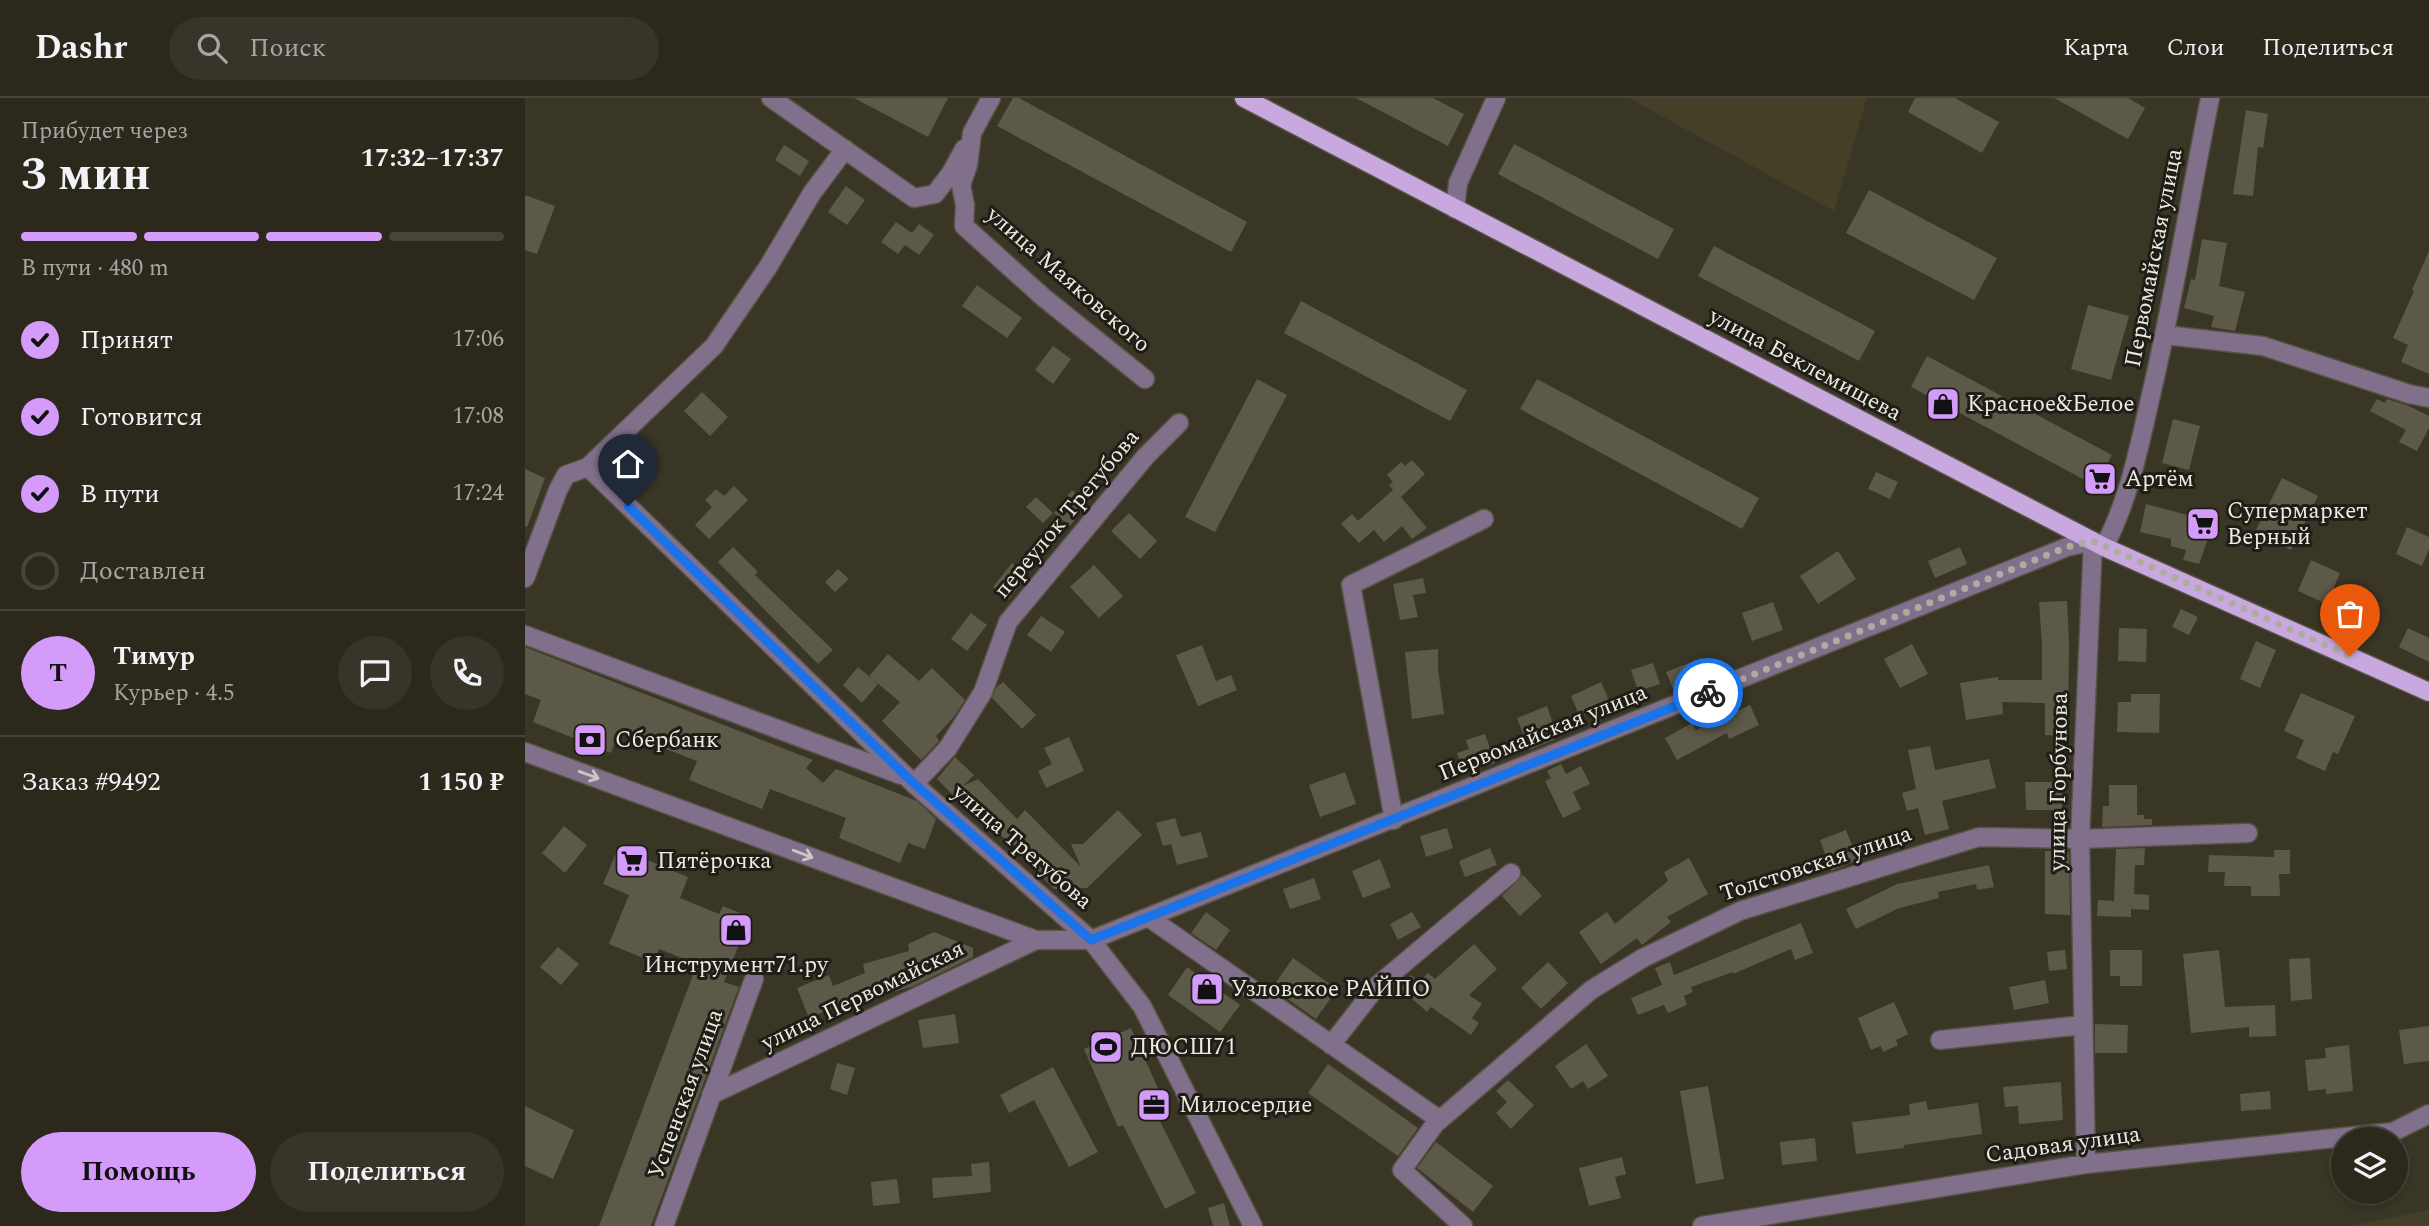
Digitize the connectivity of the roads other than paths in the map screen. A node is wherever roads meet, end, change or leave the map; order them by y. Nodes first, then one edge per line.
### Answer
1 (771, 98) edge
2 (991, 98) edge
3 (1245, 98) edge
4 (1496, 98) edge
5 (2210, 98) edge
6 (972, 133) junction
7 (845, 149) junction
8 (1455, 209) junction
9 (2165, 335) junction
10 (1145, 379) dead end
11 (2429, 398) edge
12 (1179, 423) dead end
13 (589, 467) junction
14 (1484, 519) dead end
15 (2099, 544) junction
16 (525, 578) edge
17 (525, 635) edge
18 (2429, 692) edge
19 (525, 752) edge
20 (911, 780) junction
21 (1394, 820) junction
22 (2248, 833) dead end
23 (2080, 839) junction
24 (1511, 873) dead end
25 (1148, 918) junction
26 (1036, 940) junction
27 (1091, 940) junction
28 (754, 979) dead end
29 (2083, 1025) junction
30 (1940, 1040) dead end
31 (1331, 1045) junction
32 (711, 1095) junction
33 (2429, 1114) edge
34 (1440, 1121) junction
35 (2086, 1164) junction
36 (664, 1226) edge
37 (1253, 1226) edge
38 (1463, 1226) edge
39 (1702, 1226) edge

1 - 7 street, улица Маяковского
2 - 6 street, улица Маяковского
3 - 8 main road, улица Беклемищева
4 - 8 street
5 - 9 street, Первомайская улица
6 - 7 street, улица Маяковского
6 - 10 street, улица Маяковского
7 - 13 street
8 - 15 main road, улица Беклемищева
9 - 11 street
9 - 15 street, Первомайская улица
12 - 20 street, переулок Трегубова
13 - 16 street
13 - 20 street, улица Трегубова
14 - 21 street
15 - 18 main road, улица Беклемищева
15 - 21 street, Первомайская улица
15 - 23 street, улица Горбунова
17 - 20 street
19 -> 26 street, улица Трегубова
20 - 27 street, улица Трегубова
21 - 25 street, Первомайская улица
22 - 23 street, Толстовская улица
23 - 29 street, улица Горбунова
23 - 34 street, Толстовская улица
24 - 31 street
25 - 27 street, Первомайская улица
25 - 31 street
26 - 27 street, улица Трегубова
26 - 32 street, улица Первомайская
27 - 37 street
28 - 32 street, Успенская улица
29 - 30 street
29 - 35 street, улица Горбунова
31 - 34 street
32 - 36 street, Успенская улица
33 - 35 street, Садовая улица
34 - 38 street, Толстовская улица
35 - 39 street, Садовая улица

